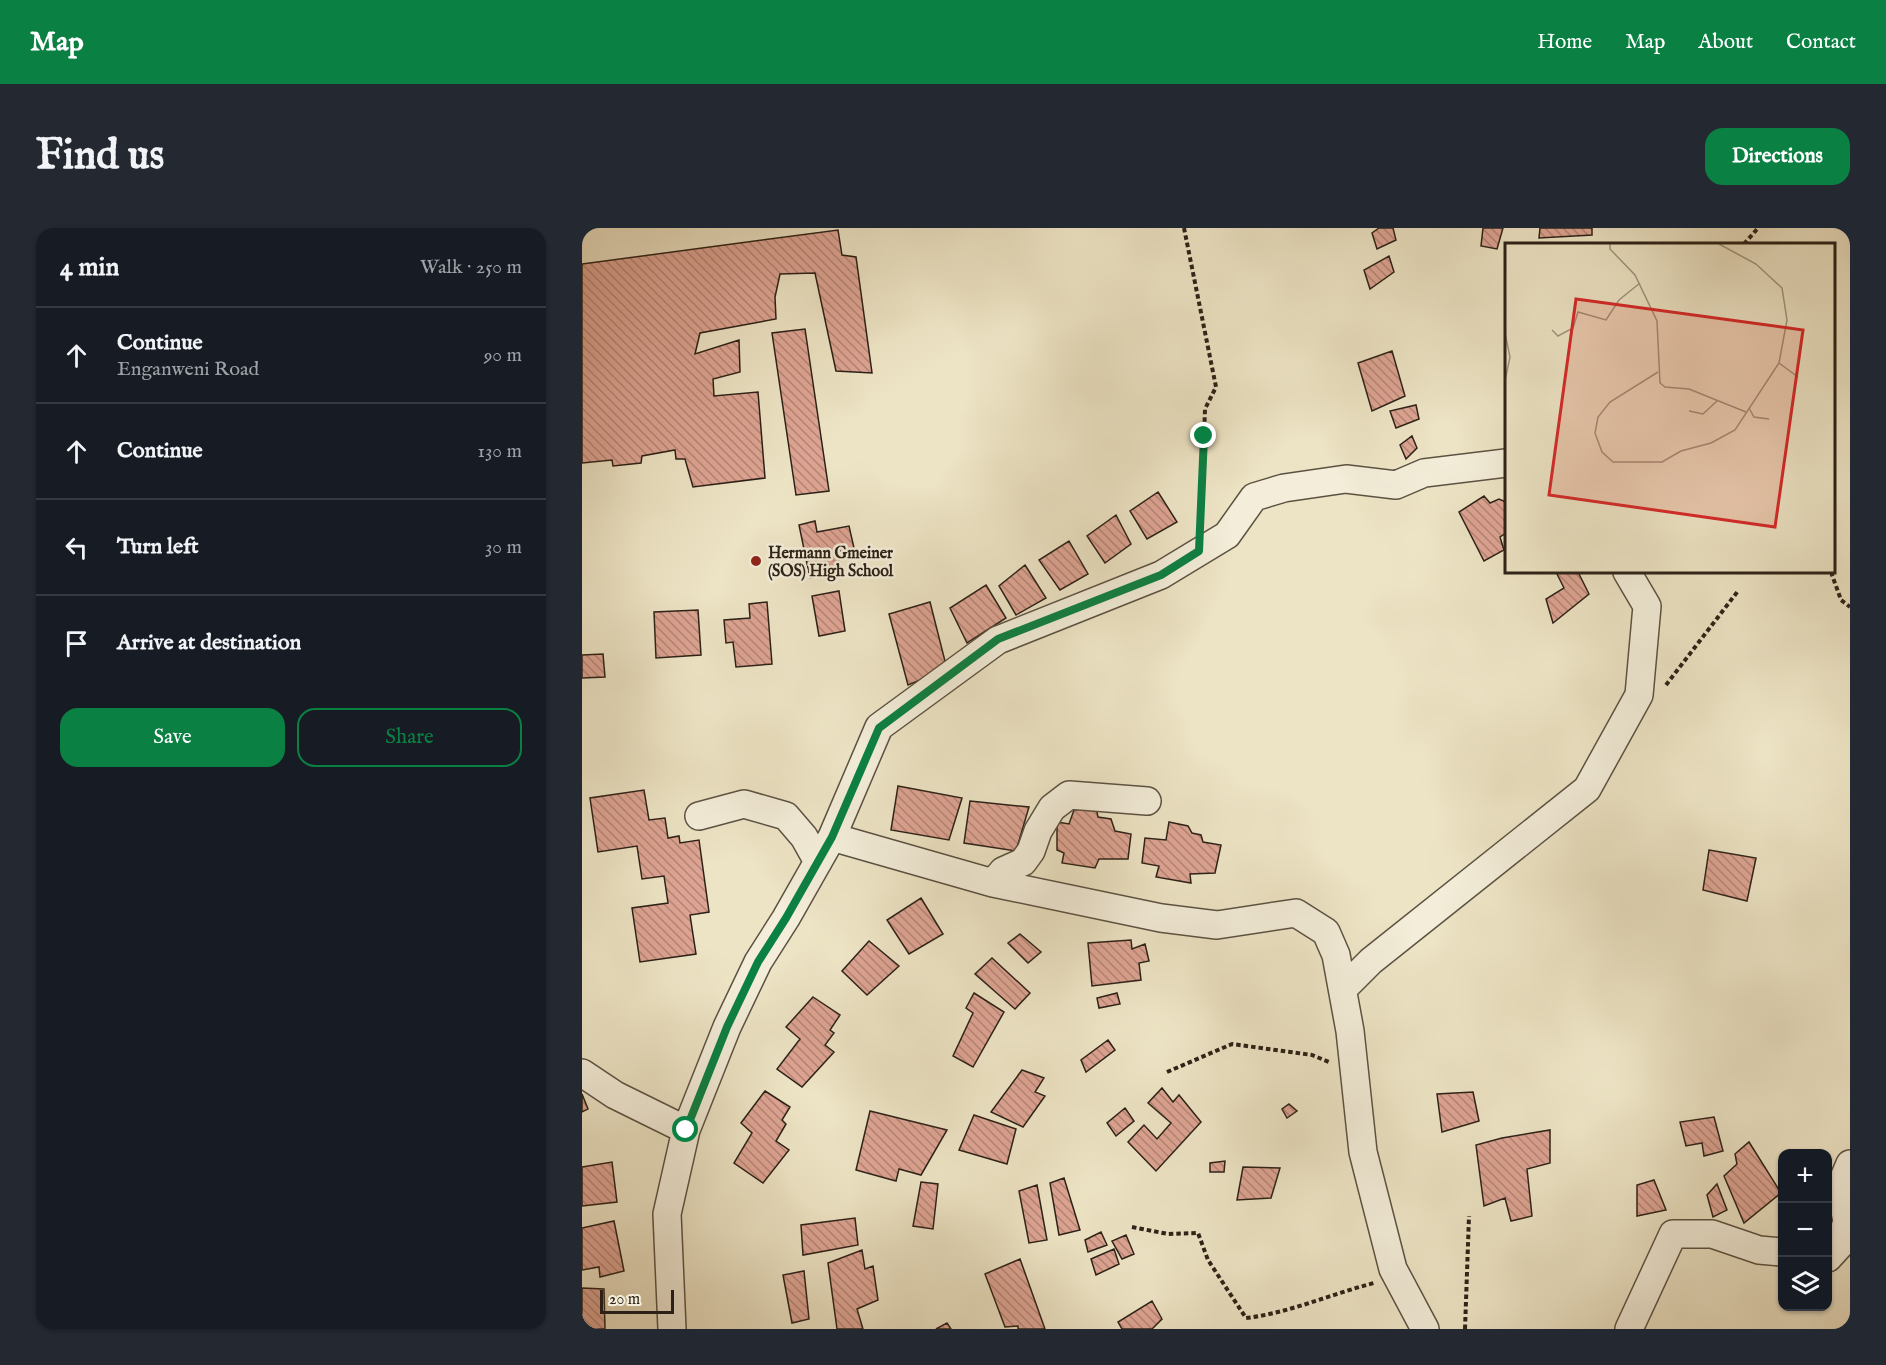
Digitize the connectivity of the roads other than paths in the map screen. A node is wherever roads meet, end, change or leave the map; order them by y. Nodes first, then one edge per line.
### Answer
1 (1505, 463) edge
2 (1628, 573) edge
3 (1147, 801) dead end
4 (699, 816) dead end
5 (832, 837) junction
6 (818, 862) junction
7 (993, 883) junction
8 (1343, 989) junction
9 (582, 1073) edge
10 (686, 1130) junction
11 (1850, 1164) edge
12 (1778, 1252) edge
13 (1828, 1257) edge
14 (672, 1329) edge
15 (1425, 1329) edge
16 (1629, 1329) edge

1 - 5 street
2 - 8 street
3 - 7 street
4 - 6 street
5 - 6 street
5 - 7 street
6 - 10 street
7 - 8 street
8 - 15 street
9 - 10 street
10 - 14 street
11 - 13 street
12 - 16 street

